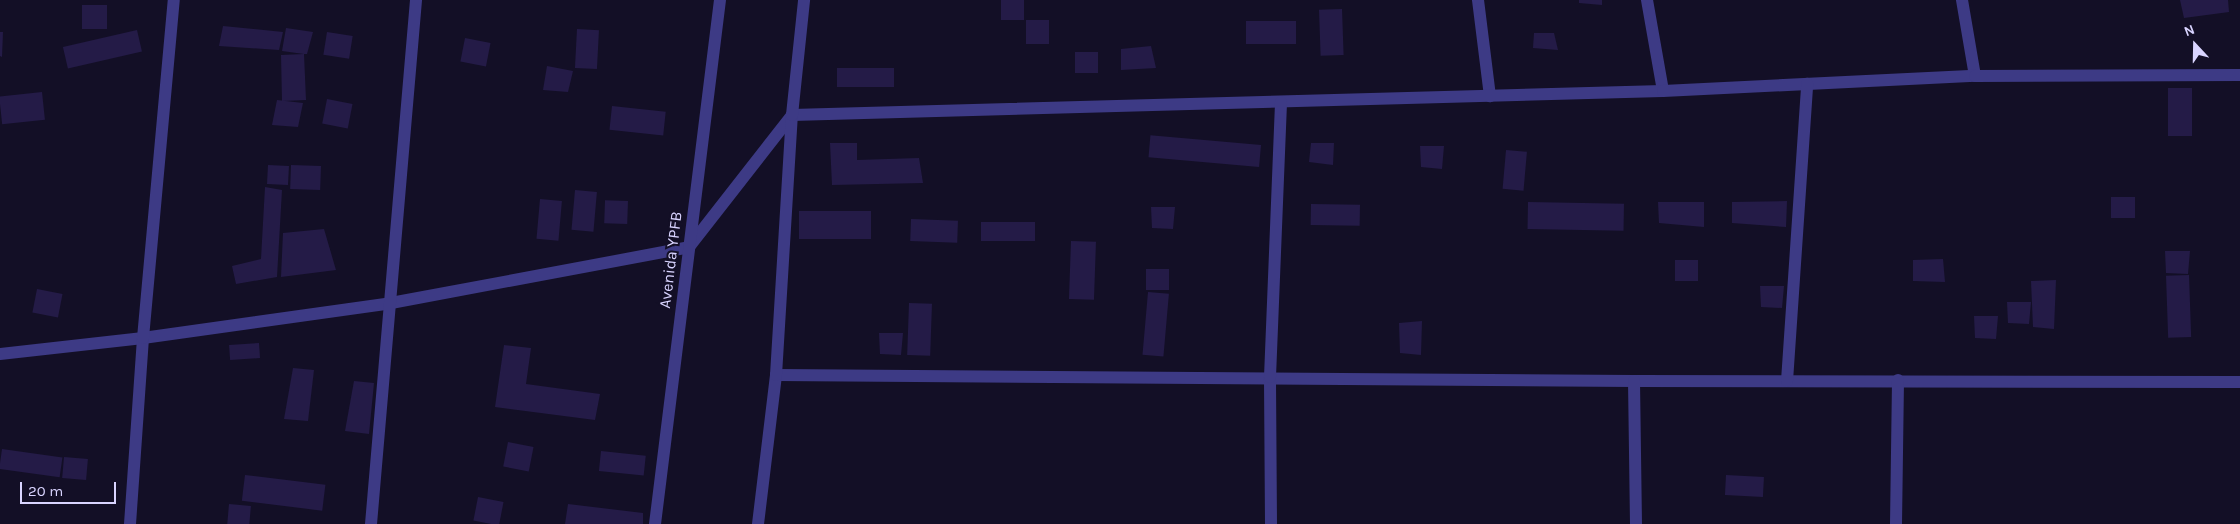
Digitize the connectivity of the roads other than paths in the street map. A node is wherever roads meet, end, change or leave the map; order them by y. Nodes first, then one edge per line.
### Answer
1 (174, 0) edge
2 (416, 0) edge
3 (720, 0) edge
4 (804, 0) edge
5 (1478, 0) edge
6 (1647, 0) edge
7 (1962, 0) edge
8 (2240, 75) edge
9 (1974, 76) junction
10 (1807, 84) junction
11 (1663, 91) junction
12 (1490, 96) junction
13 (1281, 102) junction
14 (792, 115) junction
15 (689, 247) junction
16 (392, 303) junction
17 (143, 338) junction
18 (0, 354) edge
19 (776, 374) junction
20 (1270, 377) junction
21 (1898, 380) junction
22 (1634, 381) junction
23 (1787, 381) junction
24 (2240, 382) edge
25 (130, 524) edge
26 (371, 524) edge
27 (655, 524) edge
28 (758, 524) edge
29 (1271, 524) edge
30 (1636, 524) edge
31 (1896, 524) edge

1 - 17 street
2 - 16 street
3 - 15 street, Avenida YPFB
4 - 14 street
5 - 12 street
6 - 11 street
7 - 9 street
8 - 9 street
9 - 10 street
10 - 11 street
10 - 23 street
11 - 12 street
12 - 13 street
13 - 14 street
13 - 20 street
14 - 15 street
14 - 19 street
15 - 16 street
15 - 27 street, Avenida YPFB
16 - 17 street
16 - 26 street
17 - 18 street
17 - 25 street
19 - 20 street
19 - 28 street
20 - 22 street
20 - 29 street
21 - 23 street
21 - 24 street
21 - 31 street
22 - 23 street
22 - 30 street

